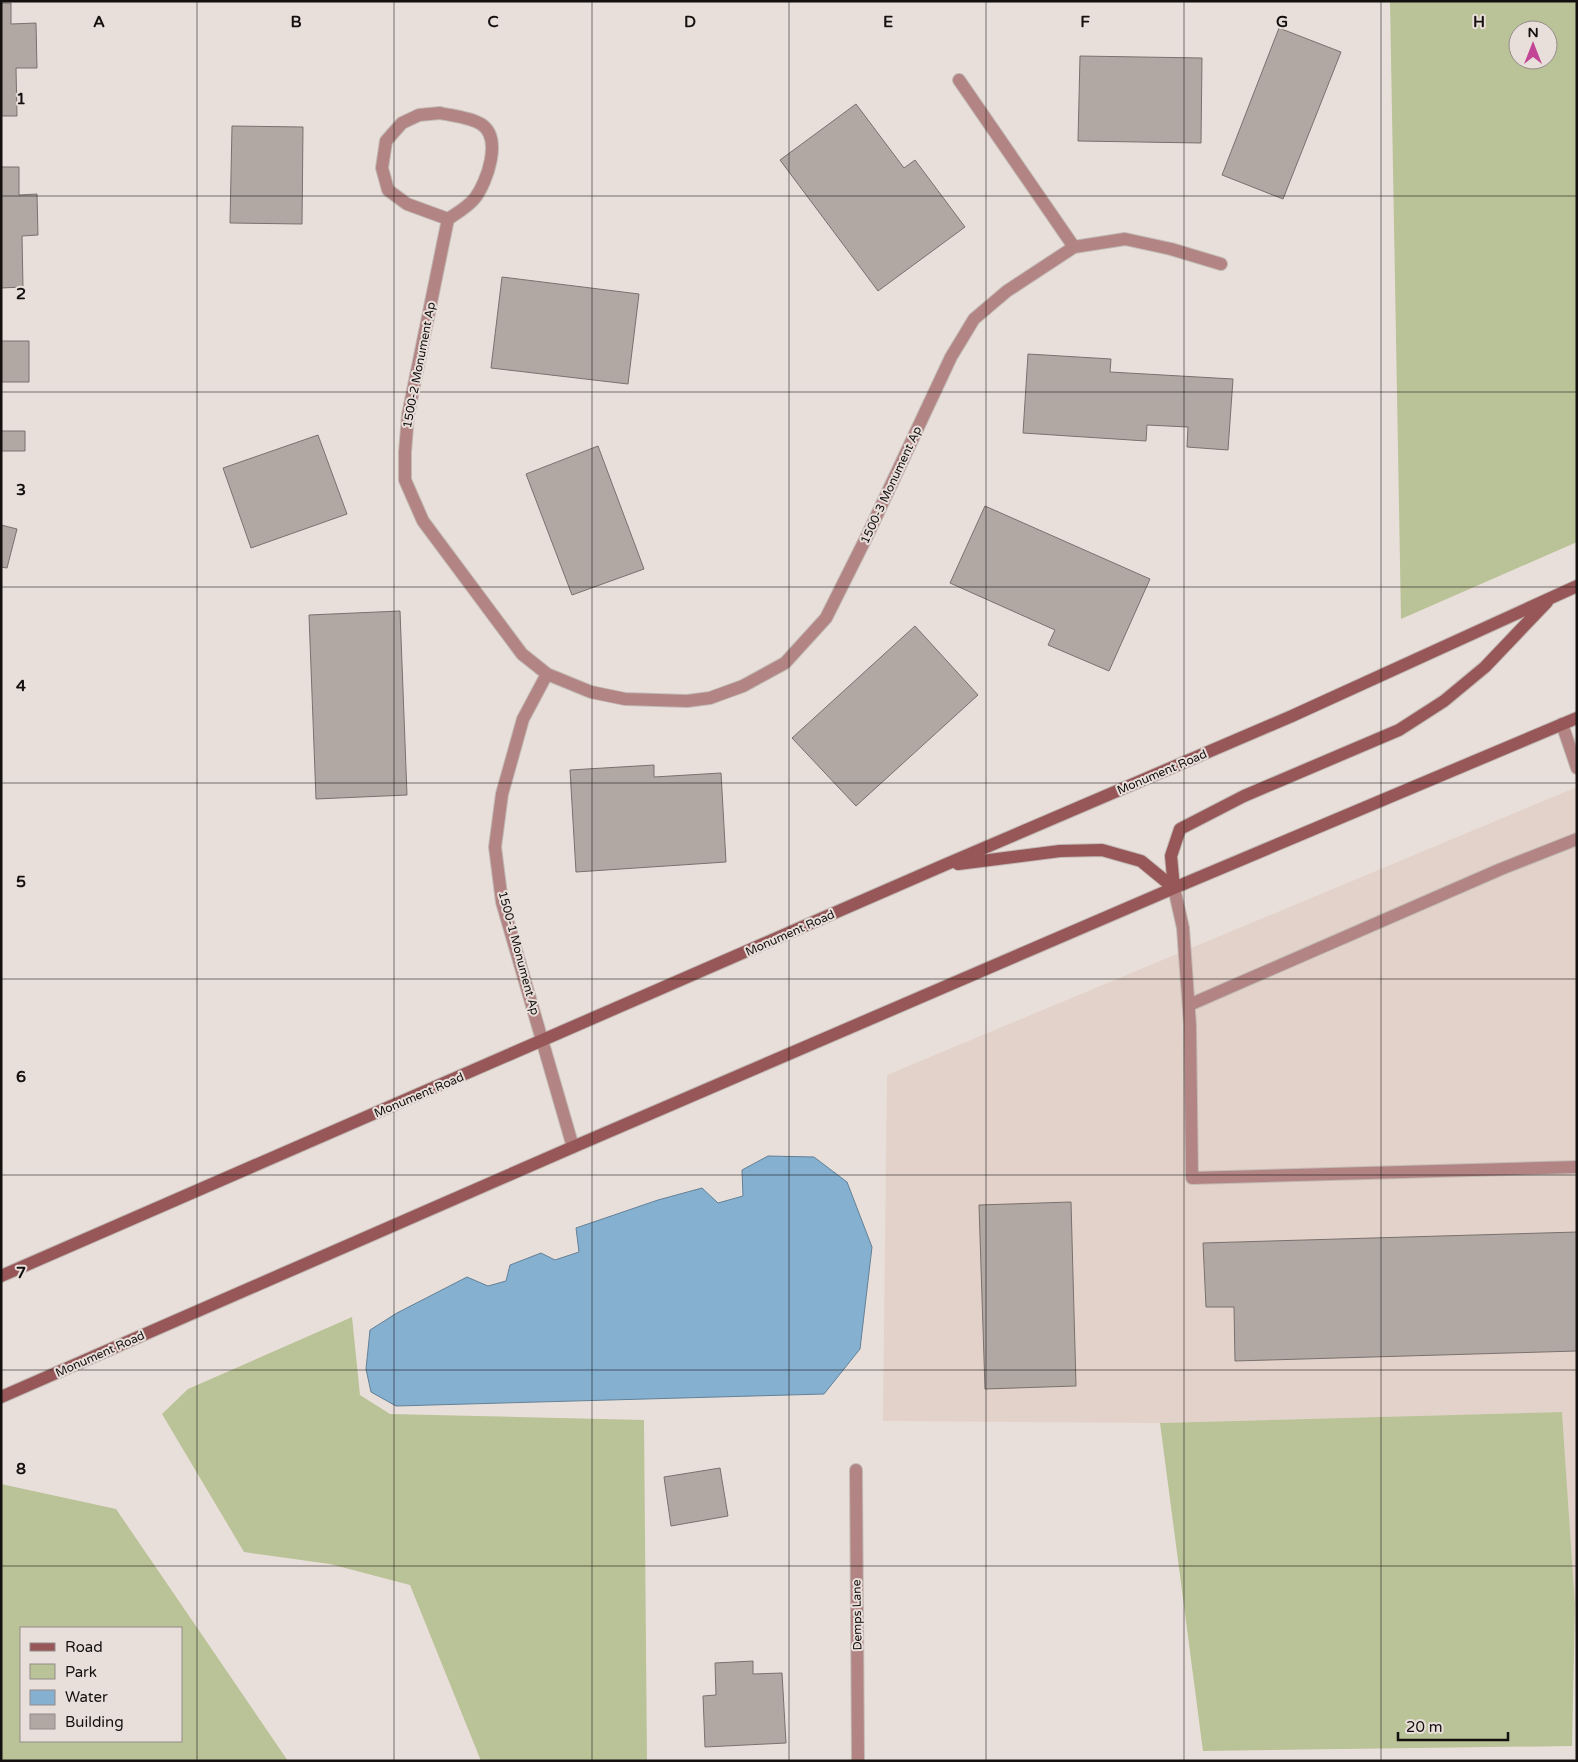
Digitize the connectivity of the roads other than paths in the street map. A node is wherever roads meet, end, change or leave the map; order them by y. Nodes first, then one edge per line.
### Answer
1 (959, 80) dead end
2 (448, 219) junction
3 (1074, 247) junction
4 (1221, 264) dead end
5 (1577, 586) edge
6 (1553, 596) junction
7 (547, 674) junction
8 (1577, 718) edge
9 (1562, 724) junction
10 (1577, 768) edge
11 (1577, 839) edge
12 (942, 866) junction
13 (1174, 888) junction
14 (1189, 1005) junction
15 (543, 1041) junction
16 (573, 1147) junction
17 (1577, 1167) edge
18 (1, 1276) edge
19 (1, 1398) edge
20 (856, 1470) dead end
21 (858, 1761) edge

1 - 3 street
2 - 2 street
2 - 7 street, 1500-2 Monument Ap
3 - 4 street, 1500-3 Monument Ap
3 - 7 street, 1500-3 Monument Ap
5 - 6 main road, Monument Road
6 - 12 main road, Monument Road
6 - 13 main road
7 - 15 street, 1500-1 Monument Ap
8 - 9 main road, Monument Road
9 - 10 street
9 - 13 main road, Monument Road
11 - 14 street
12 - 13 main road
12 - 15 main road, Monument Road
13 - 14 street
13 - 16 main road, Monument Road
14 - 17 street
15 - 16 street, 1500-1 Monument Ap
15 - 18 main road, Monument Road
16 - 19 main road, Monument Road
20 - 21 street, Demps Lane

